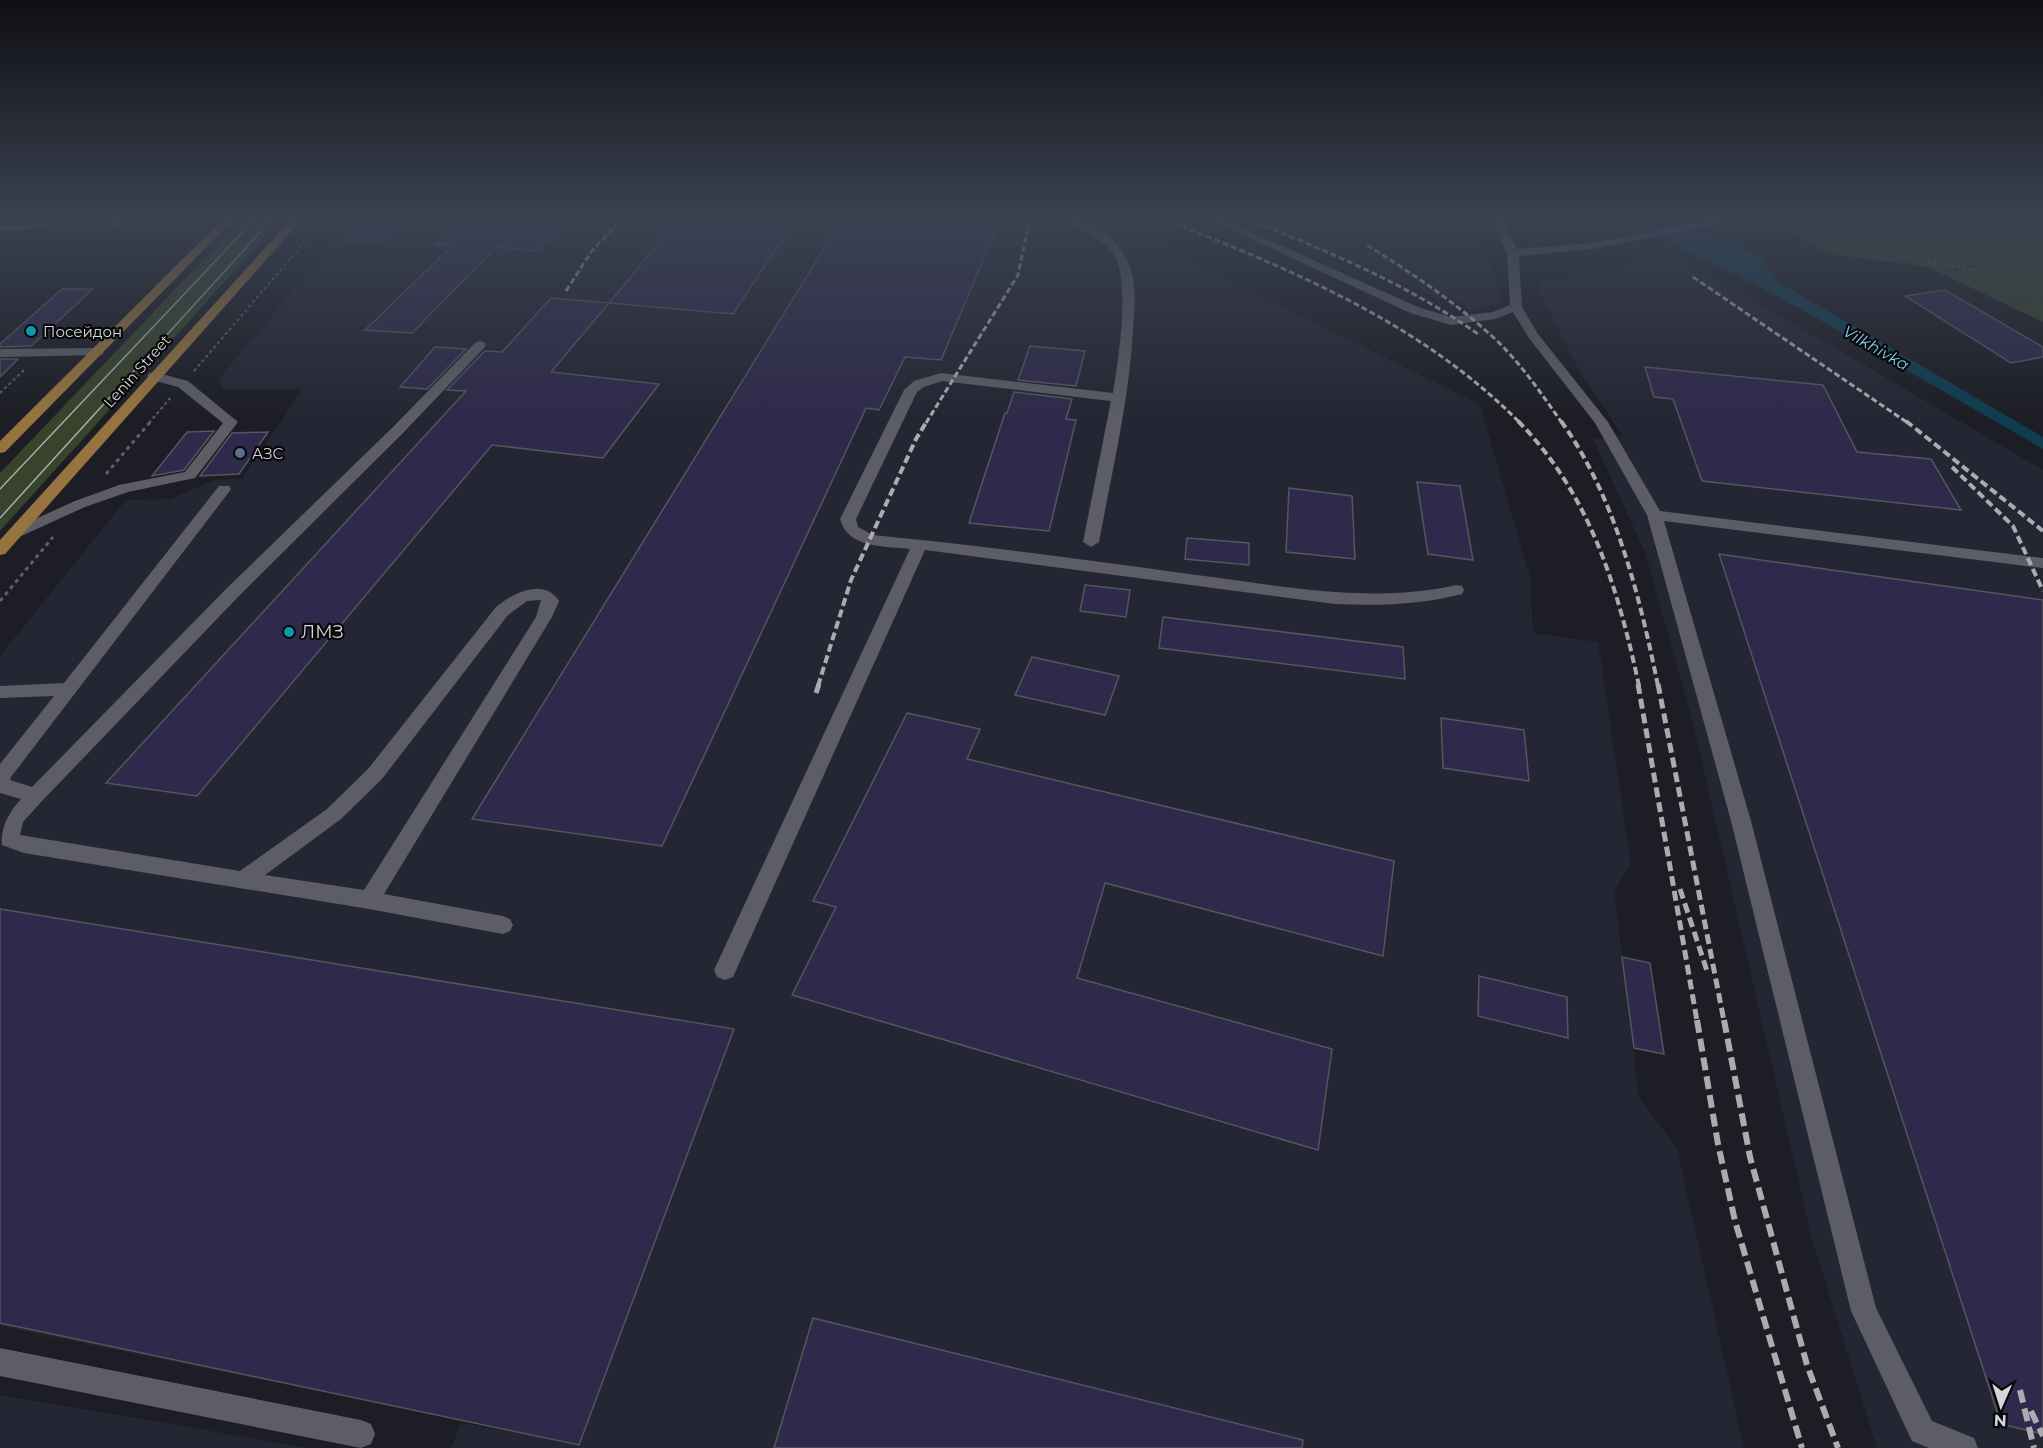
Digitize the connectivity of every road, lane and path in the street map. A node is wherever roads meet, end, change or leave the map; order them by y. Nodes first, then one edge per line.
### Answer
1 (162, 284) edge
2 (238, 284) edge
3 (269, 284) edge
4 (1127, 284) edge
5 (1356, 284) edge
6 (1515, 284) edge
7 (1516, 307) junction
8 (480, 345) dead end
9 (98, 352) junction
10 (0, 353) edge
11 (42, 353) junction
12 (154, 376) junction
13 (183, 384) junction
14 (0, 393) edge
15 (1120, 398) junction
16 (0, 449) edge
17 (224, 489) dead end
18 (80, 504) junction
19 (1655, 515) junction
20 (14, 534) junction
21 (1091, 542) dead end
22 (920, 544) junction
23 (0, 550) edge
24 (2043, 563) edge
25 (1456, 590) dead end
26 (0, 601) edge
27 (66, 689) junction
28 (0, 692) edge
29 (36, 795) junction
30 (243, 880) junction
31 (369, 900) junction
32 (503, 925) dead end
33 (725, 970) dead end
34 (0, 1362) edge
35 (361, 1434) dead end
36 (1964, 1448) edge

1 - 9 main road
2 - 12 main road, Lenin Street
3 - 13 path
4 - 15 street
5 - 7 street
6 - 7 street
7 - 19 street
8 - 29 street
9 - 11 street
9 - 16 main road
10 - 11 street
11 - 14 path
12 - 13 street
12 - 20 main road, Lenin Street
13 - 18 path
13 - 18 street
15 - 21 street
15 - 22 street
17 - 27 street
18 - 20 street
18 - 26 path
19 - 24 street
19 - 36 street
20 - 23 main road, Lenin Street
22 - 25 street
22 - 33 street
27 - 28 street
27 - 29 street
29 - 30 street
30 - 31 street
30 - 31 street
31 - 32 street
34 - 35 street

